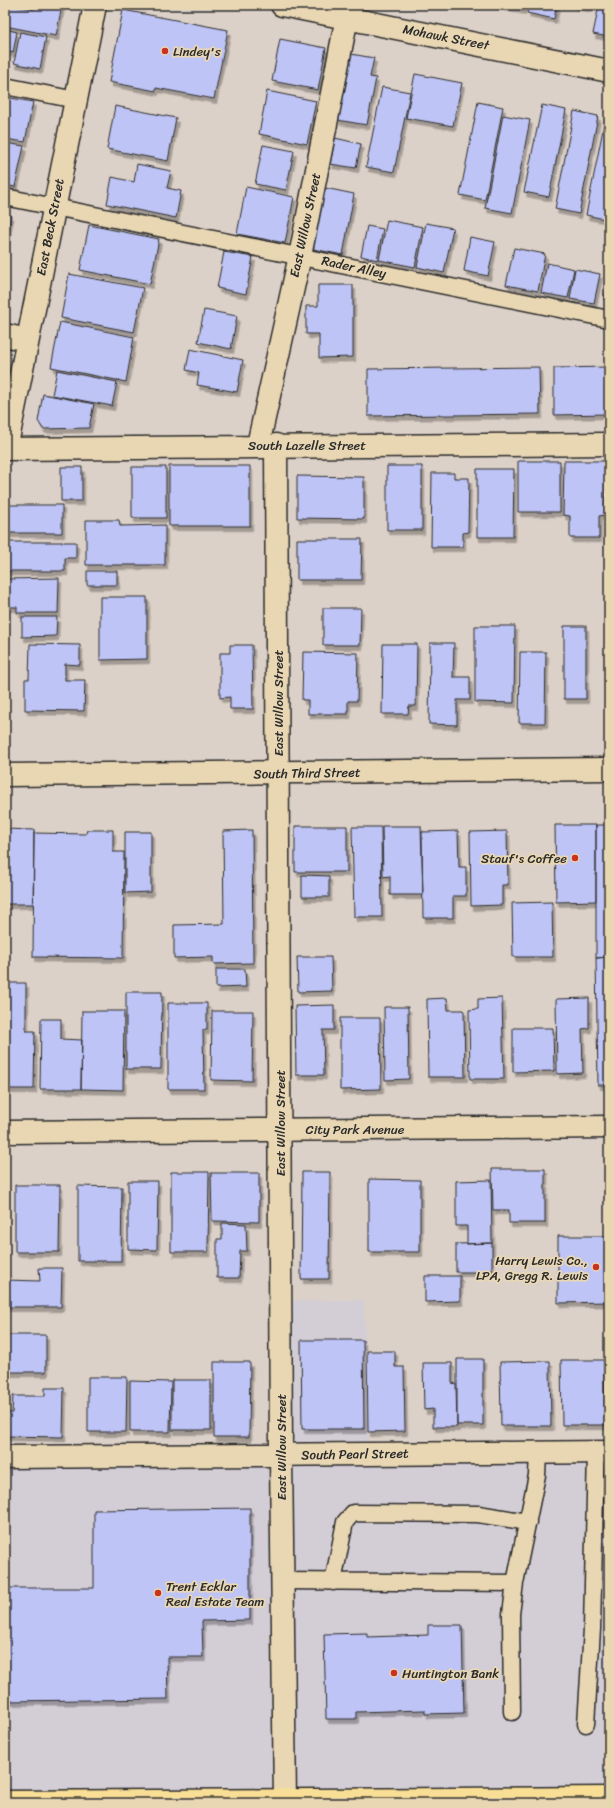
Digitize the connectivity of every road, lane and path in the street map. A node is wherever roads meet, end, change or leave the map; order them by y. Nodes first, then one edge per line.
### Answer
1 (95, 5) edge
2 (282, 5) edge
3 (349, 11) edge
4 (609, 70) edge
5 (5, 86) edge
6 (76, 100) junction
7 (5, 197) edge
8 (54, 207) junction
9 (300, 256) junction
10 (609, 319) edge
11 (5, 336) edge
12 (27, 340) junction
13 (609, 444) edge
14 (267, 445) junction
15 (5, 449) edge
16 (609, 770) edge
17 (279, 773) junction
18 (5, 775) edge
19 (609, 1127) edge
20 (280, 1129) junction
21 (5, 1132) edge
22 (602, 1452) edge
23 (538, 1453) junction
24 (281, 1455) junction
25 (5, 1457) edge
26 (528, 1522) junction
27 (282, 1581) junction
28 (333, 1582) junction
29 (515, 1583) junction
30 (512, 1712) dead end
31 (586, 1724) dead end
32 (609, 1798) edge
33 (285, 1801) edge
34 (438, 1801) edge
35 (5, 1802) edge

1 - 6 street, East Beck Street
2 - 3 street, Mohawk Street
3 - 4 street, Mohawk Street
3 - 9 street, East Willow Street
5 - 6 lane
6 - 8 street, East Beck Street
7 - 8 lane, Rader Alley
8 - 9 lane, Rader Alley
8 - 12 street, East Beck Street
9 - 10 lane, Rader Alley
9 - 14 street, East Willow Street
11 - 12 street
12 - 15 street, East Beck Street
13 - 14 street, South Lazelle Street
14 - 15 street, South Lazelle Street
14 - 17 street, East Willow Street
16 - 17 street, South Third Street
17 - 18 street, South Third Street
17 - 20 street, East Willow Street
19 - 20 street, City Park Avenue
20 - 21 street, City Park Avenue
20 - 24 street, East Willow Street
22 - 23 street, South Pearl Street
22 - 31 lane
23 - 24 street, South Pearl Street
23 - 26 lane
24 - 25 street, South Pearl Street
24 - 27 street, East Willow Street
26 - 28 lane
26 - 29 lane
27 - 28 lane
27 - 33 street, East Willow Street
28 - 29 lane
29 - 30 lane
32 - 34 main road
33 - 34 main road
33 - 35 main road

